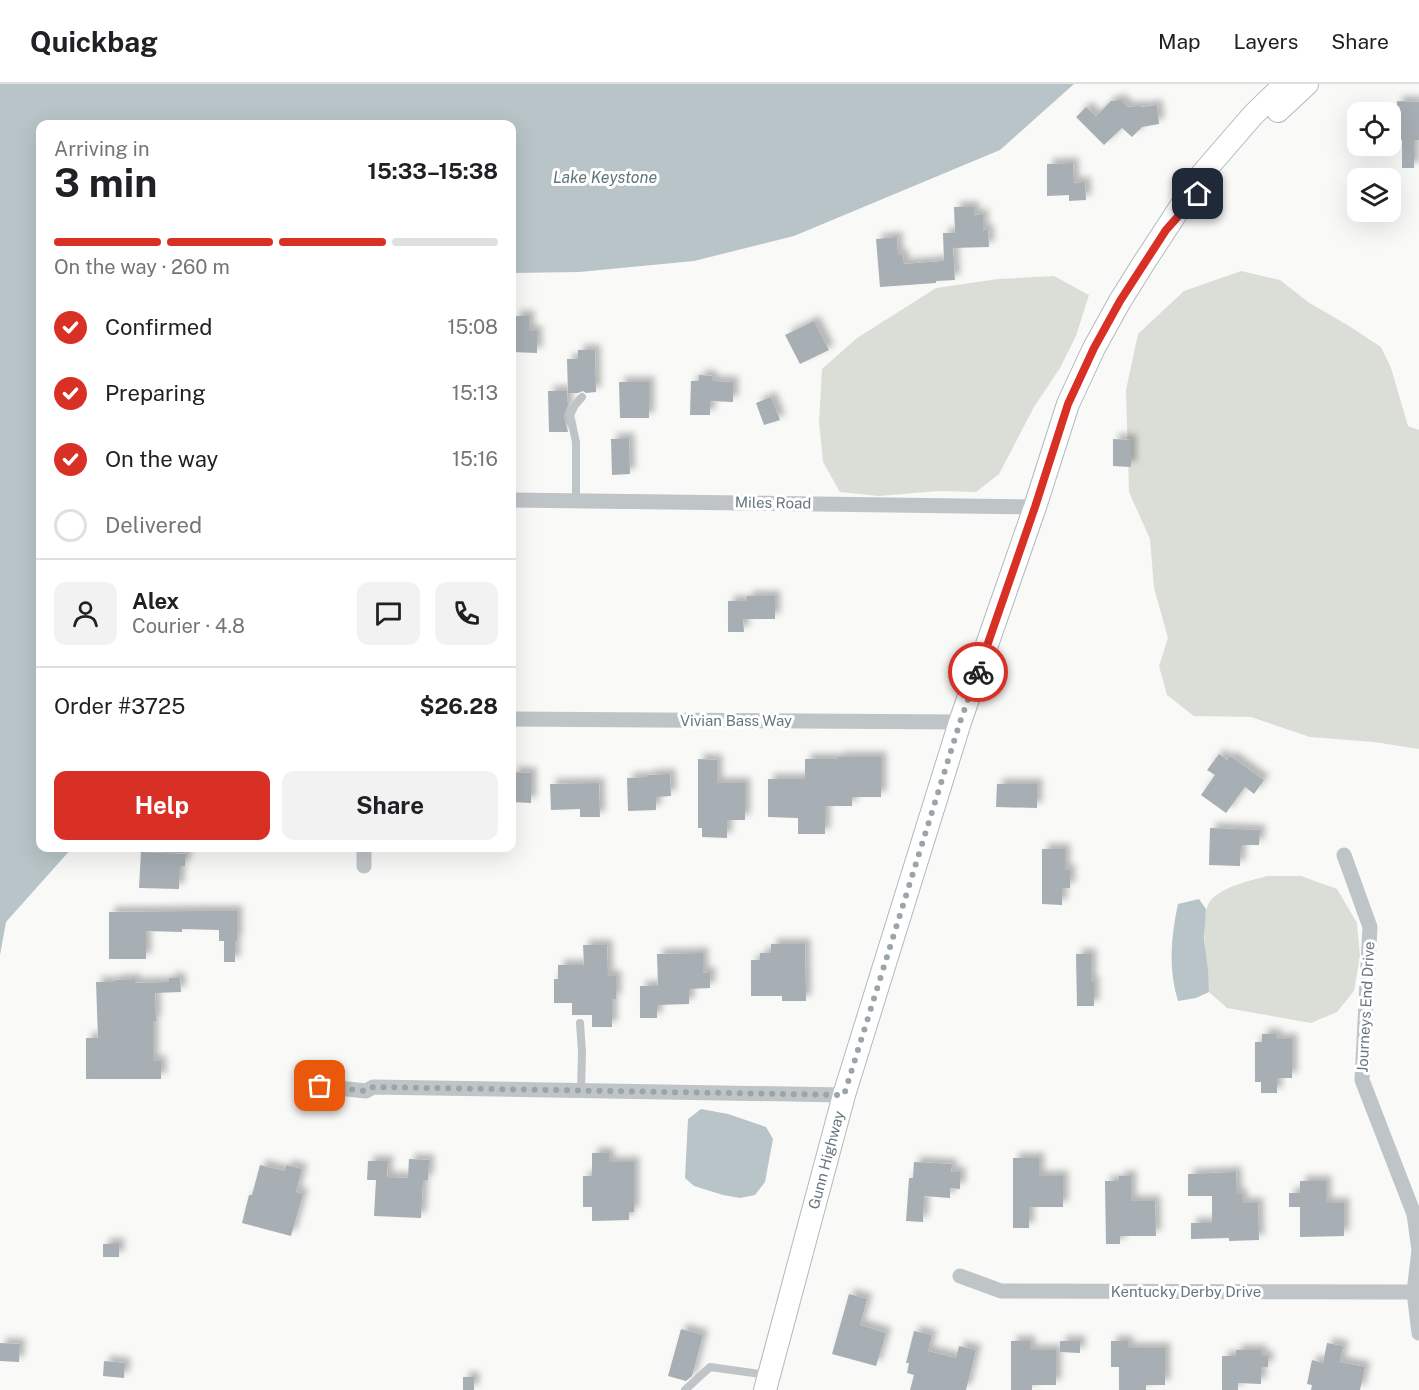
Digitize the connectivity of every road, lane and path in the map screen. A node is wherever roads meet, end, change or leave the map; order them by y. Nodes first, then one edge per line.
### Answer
1 (1285, 84) edge
2 (1307, 84) edge
3 (1166, 230) junction
4 (582, 397) dead end
5 (516, 500) edge
6 (576, 501) junction
7 (1035, 507) junction
8 (516, 719) edge
9 (960, 722) junction
10 (364, 852) edge
11 (1344, 855) dead end
12 (364, 866) dead end
13 (580, 1023) dead end
14 (320, 1086) dead end
15 (580, 1091) junction
16 (844, 1095) junction
17 (960, 1276) dead end
18 (1414, 1292) junction
19 (1419, 1333) edge
20 (767, 1383) edge
21 (685, 1390) edge

1 - 3 main road, Gunn Highway
2 - 3 main road, Gunn Highway
3 - 7 main road, Gunn Highway
4 - 6 lane
5 - 6 street, Miles Road
6 - 7 street, Miles Road
7 - 9 main road, Gunn Highway
8 - 9 street, Vivian Bass Way
9 - 16 main road, Gunn Highway
10 - 12 street
11 - 18 street, Journeys End Drive
13 - 15 lane
14 - 15 street
15 - 16 street
16 - 20 main road, Gunn Highway
17 - 18 street, Kentucky Derby Drive
18 - 19 street, Journeys End Drive
20 - 21 lane

